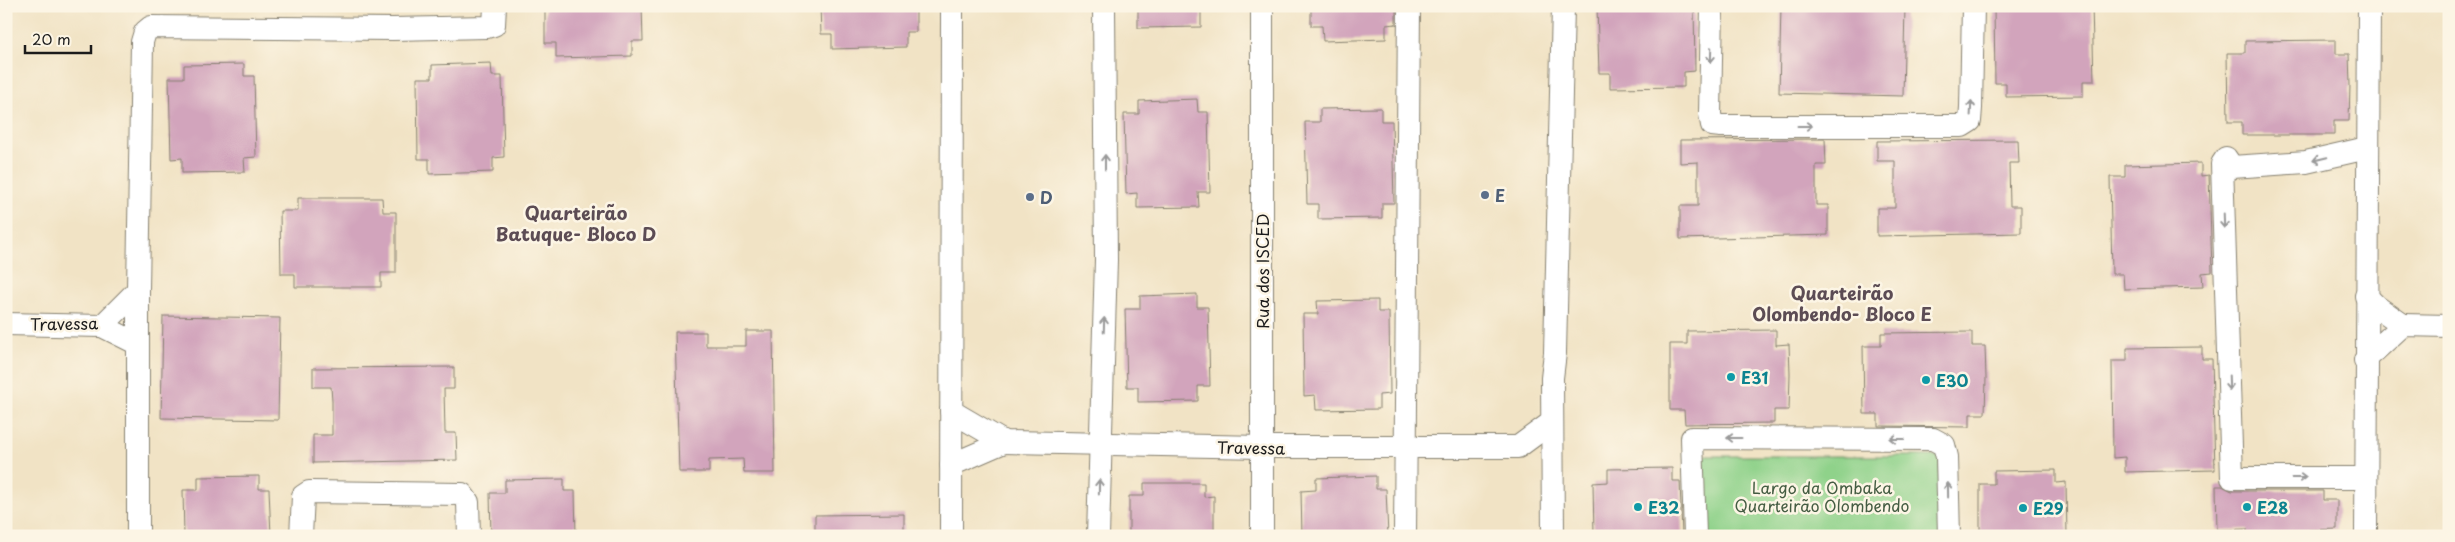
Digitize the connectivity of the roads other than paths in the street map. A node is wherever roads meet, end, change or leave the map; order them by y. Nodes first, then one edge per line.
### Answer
1 (952, 6) edge
2 (1104, 6) edge
3 (1262, 6) edge
4 (1409, 6) edge
5 (1563, 6) edge
6 (1712, 6) edge
7 (1973, 6) edge
8 (2369, 6) edge
9 (494, 16) edge
10 (2367, 148) junction
11 (138, 290) junction
12 (2366, 296) junction
13 (6, 324) edge
14 (2403, 325) junction
15 (102, 326) junction
16 (2449, 326) edge
17 (138, 344) junction
18 (2365, 360) junction
19 (951, 411) junction
20 (1552, 422) junction
21 (1004, 442) junction
22 (1100, 444) junction
23 (1405, 446) junction
24 (1262, 448) junction
25 (1518, 448) junction
26 (951, 465) junction
27 (1552, 470) junction
28 (2366, 478) junction
29 (138, 536) edge
30 (301, 536) edge
31 (469, 536) edge
32 (951, 536) edge
33 (1098, 536) edge
34 (1262, 536) edge
35 (1405, 536) edge
36 (1553, 536) edge
37 (1695, 536) edge
38 (1949, 536) edge
39 (2366, 536) edge

1 - 19 street
22 -> 2 street
3 - 24 street, Rua dos ISCED
4 - 23 street
5 - 20 street
6 -> 7 street
8 - 10 street
9 - 11 street
10 - 12 street
10 -> 28 street
11 - 15 street, Travessa
11 - 17 street
12 - 14 street
12 - 18 street
13 - 15 street, Travessa
14 - 16 street
14 - 18 street
15 - 17 street
17 - 29 street
18 - 28 street
19 - 21 street, Travessa
19 - 26 street
20 - 25 street
20 - 27 street
21 - 22 street, Travessa
21 - 26 street
22 - 24 street, Travessa
33 -> 22 street
23 - 24 street, Travessa
23 - 25 street, Travessa
23 - 35 street
24 - 34 street, Rua dos ISCED
25 - 27 street
26 - 32 street
27 - 36 street
28 - 39 street
30 - 31 street
38 -> 37 street

